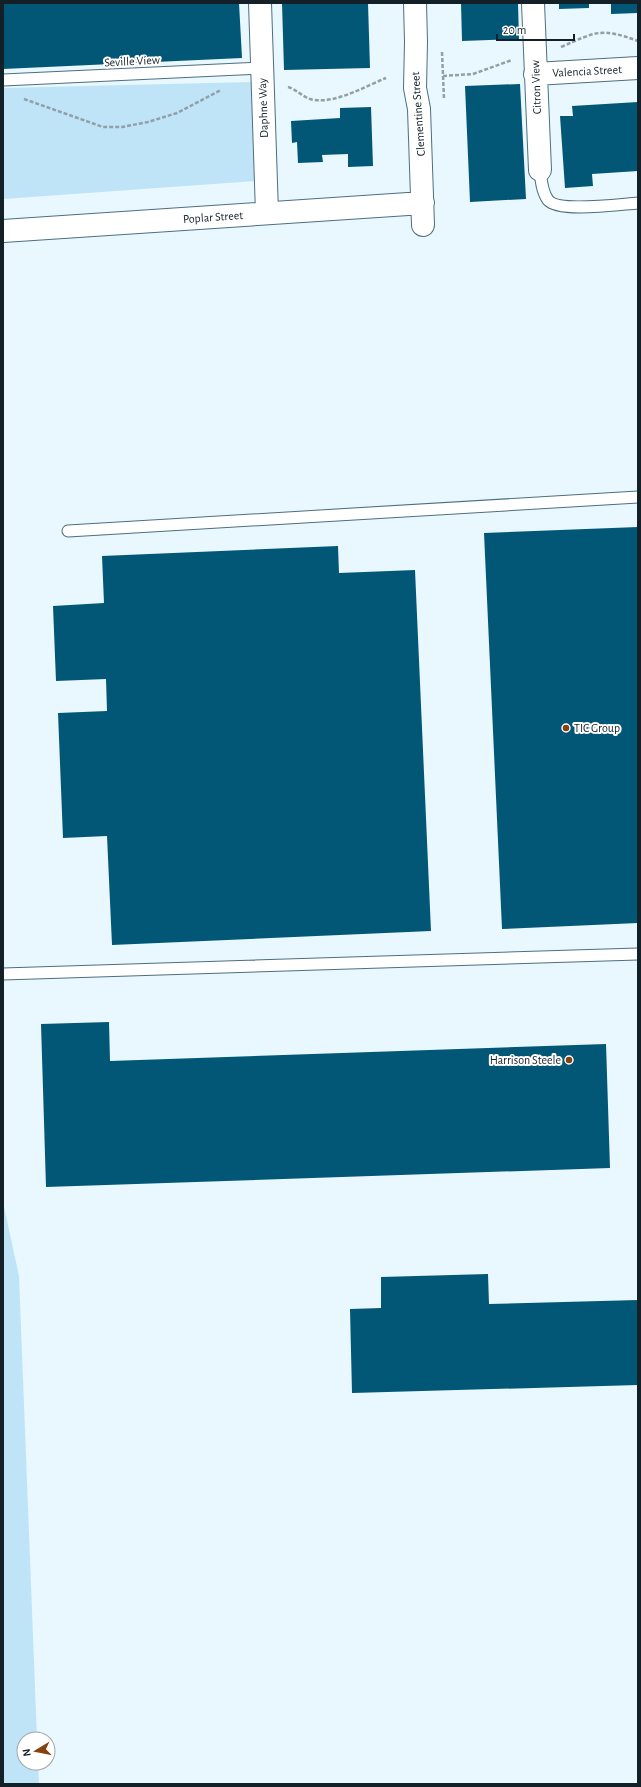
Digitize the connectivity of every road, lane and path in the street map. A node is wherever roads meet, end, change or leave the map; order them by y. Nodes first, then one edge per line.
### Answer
1 (260, 3) edge
2 (415, 3) edge
3 (533, 3) edge
4 (638, 41) edge
5 (556, 49) dead end
6 (517, 59) dead end
7 (638, 68) edge
8 (535, 74) junction
9 (443, 76) dead end
10 (262, 78) junction
11 (386, 78) dead end
12 (3, 80) edge
13 (224, 90) dead end
14 (20, 98) dead end
15 (540, 170) joint
16 (423, 203) junction
17 (638, 203) edge
18 (267, 213) junction
19 (423, 225) dead end
20 (3, 231) edge
21 (638, 497) edge
22 (68, 531) dead end
23 (638, 954) edge
24 (3, 974) edge

1 - 10 street, Daphne Way
2 - 16 street, Clementine Street
3 - 8 street, Citron View
4 - 5 path
6 - 9 path
7 - 8 street, Valencia Street
8 - 15 street, Citron View
10 - 11 path
10 - 12 lane, Seville View
10 - 18 street, Daphne Way
13 - 14 path
15 - 17 lane
16 - 18 street, Poplar Street
16 - 19 street, Clementine Street
18 - 20 street, Poplar Street
21 - 22 lane
23 - 24 lane

